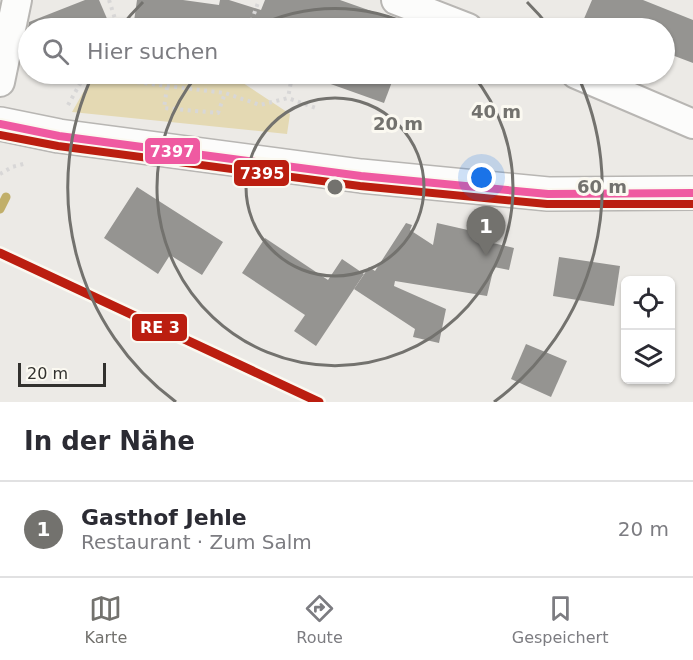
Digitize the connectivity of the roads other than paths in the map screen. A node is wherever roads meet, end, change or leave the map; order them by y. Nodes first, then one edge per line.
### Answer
1 (17, 0) edge
2 (396, 0) edge
3 (442, 18) edge
4 (0, 82) edge
5 (599, 84) edge
6 (0, 124) edge
7 (693, 124) edge
8 (693, 193) edge

1 - 4 street
2 - 3 street
5 - 7 street
6 - 8 street

